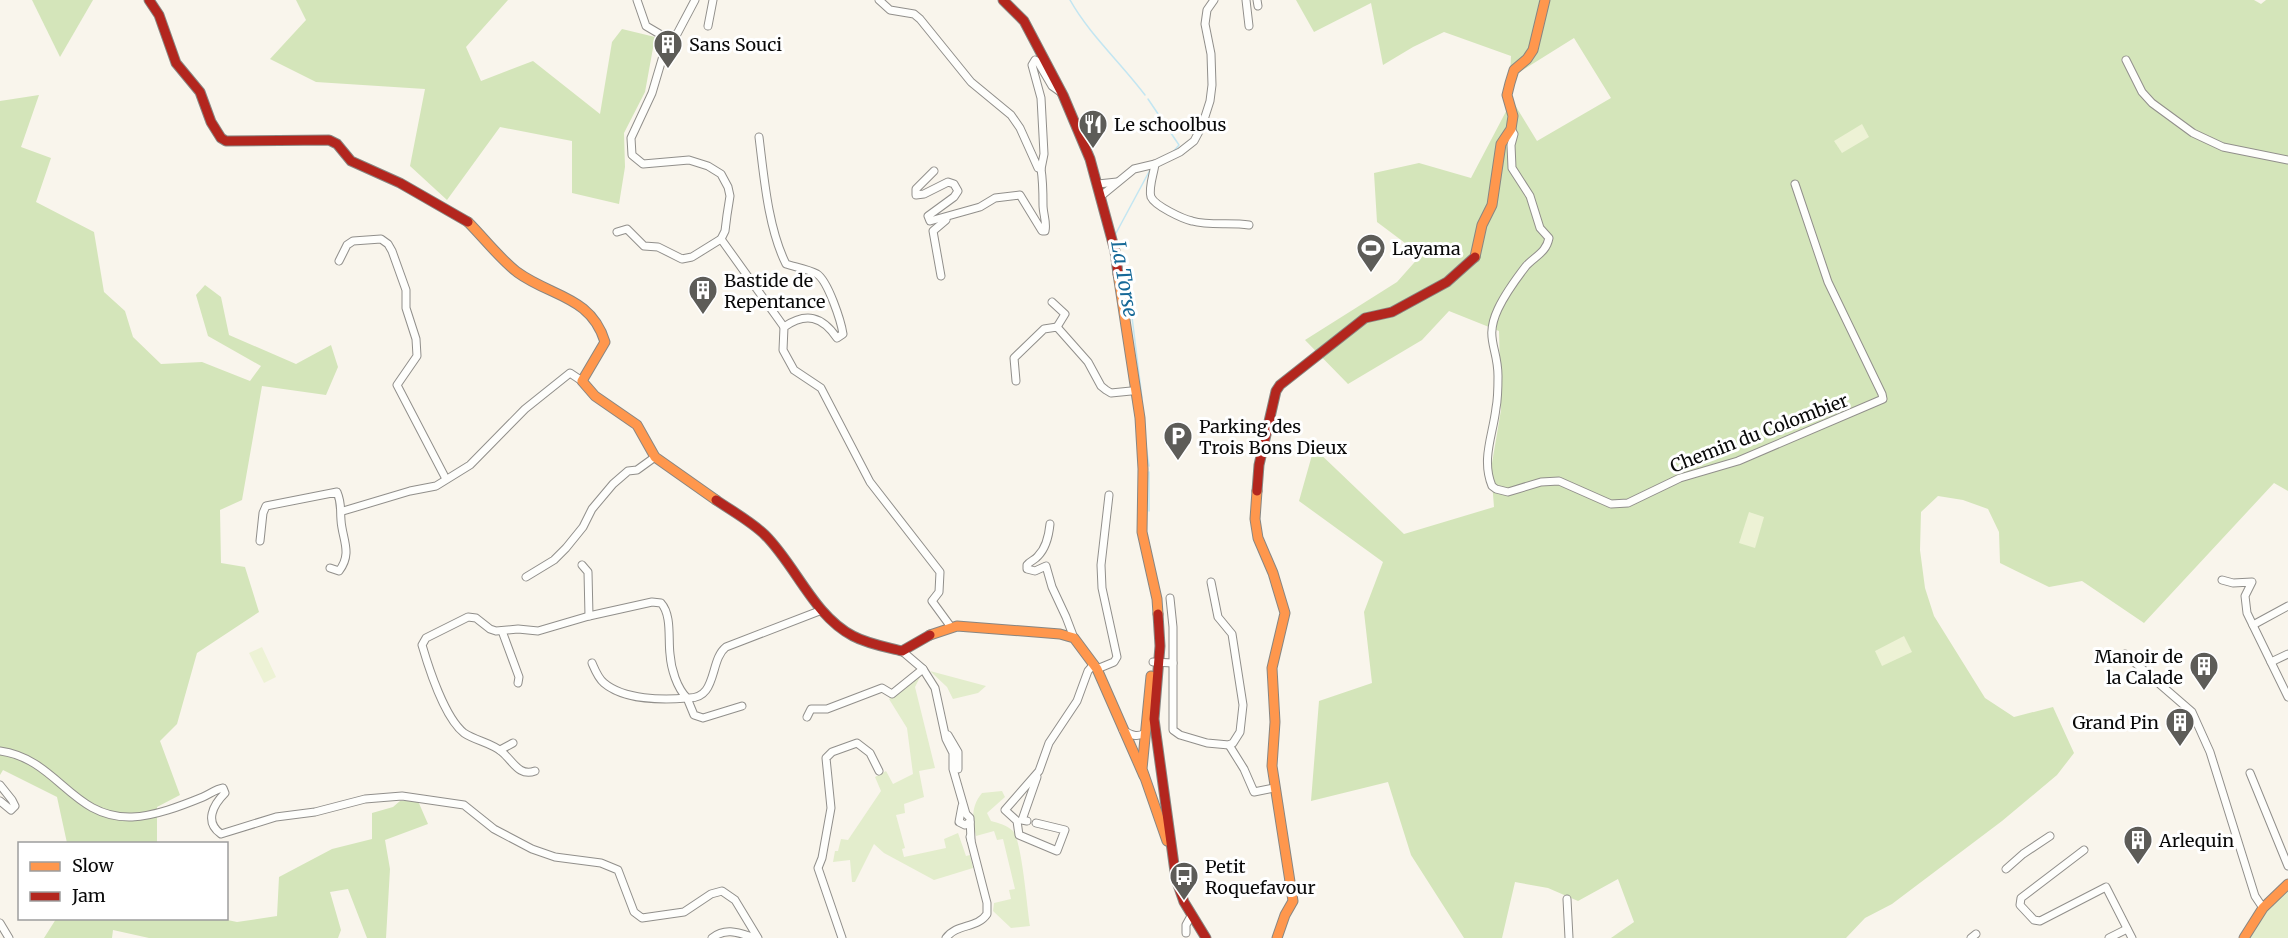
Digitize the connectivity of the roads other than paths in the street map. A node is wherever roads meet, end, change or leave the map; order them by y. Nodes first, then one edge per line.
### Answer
1 (149, 0) edge
2 (638, 0) edge
3 (695, 0) edge
4 (713, 0) edge
5 (879, 0) edge
6 (1003, 0) edge
7 (1214, 0) edge
8 (1246, 0) edge
9 (1545, 0) edge
10 (708, 26) dead end
11 (1249, 26) dead end
12 (663, 56) dead end
13 (2126, 60) dead end
14 (1063, 94) junction
15 (1511, 129) junction
16 (759, 137) dead end
17 (2288, 160) edge
18 (1155, 164) junction
19 (1041, 169) junction
20 (934, 171) dead end
21 (1119, 181) junction
22 (1795, 184) dead end
23 (1100, 191) junction
24 (949, 216) junction
25 (1249, 225) dead end
26 (617, 232) dead end
27 (721, 239) junction
28 (339, 261) dead end
29 (941, 276) dead end
30 (1052, 302) dead end
31 (784, 327) junction
32 (1057, 327) junction
33 (1131, 359) junction
34 (582, 381) junction
35 (1016, 381) dead end
36 (1131, 391) junction
37 (1143, 453) junction
38 (655, 457) junction
39 (446, 479) junction
40 (1109, 495) dead end
41 (343, 511) junction
42 (1050, 524) dead end
43 (260, 541) dead end
44 (582, 565) dead end
45 (330, 568) dead end
46 (526, 577) dead end
47 (2222, 580) dead end
48 (1211, 582) dead end
49 (1170, 598) dead end
50 (2288, 606) edge
51 (822, 610) junction
52 (589, 616) junction
53 (2253, 625) junction
54 (951, 627) junction
55 (502, 631) junction
56 (1074, 638) junction
57 (905, 649) junction
58 (2125, 654) dead end
59 (2288, 654) edge
60 (1156, 662) junction
61 (2271, 662) junction
62 (592, 663) dead end
63 (1173, 663) junction
64 (1096, 667) junction
65 (924, 669) junction
66 (518, 683) dead end
67 (2288, 697) edge
68 (687, 698) junction
69 (742, 706) dead end
70 (807, 717) dead end
71 (1123, 732) junction
72 (1145, 733) junction
73 (513, 743) dead end
74 (1229, 745) junction
75 (1144, 749) junction
76 (500, 750) junction
77 (0, 751) edge
78 (1159, 753) junction
79 (535, 771) dead end
80 (879, 771) dead end
81 (1039, 771) junction
82 (2250, 773) dead end
83 (1144, 776) junction
84 (0, 785) edge
85 (1274, 788) junction
86 (0, 801) edge
87 (1167, 807) junction
88 (1155, 809) junction
89 (1027, 821) dead end
90 (1036, 823) dead end
91 (2050, 836) dead end
92 (2084, 850) dead end
93 (1172, 855) junction
94 (2288, 866) edge
95 (2006, 869) dead end
96 (2288, 877) edge
97 (2288, 884) edge
98 (1567, 899) dead end
99 (2273, 899) junction
100 (2264, 908) junction
101 (1191, 916) junction
102 (0, 923) edge
103 (2127, 928) junction
104 (1186, 935) edge
105 (9, 938) edge
106 (712, 938) edge
107 (756, 938) edge
108 (842, 938) edge
109 (946, 938) edge
110 (1206, 938) edge
111 (1277, 938) edge
112 (1569, 938) edge
113 (2109, 938) edge
114 (2132, 938) edge
115 (2244, 938) edge

1 - 34 street
2 - 3 street
4 - 10 street
5 - 19 street
6 - 14 street
7 - 18 street
8 - 11 street
9 - 15 street
12 - 27 street
13 - 17 street
14 - 19 street
14 - 23 street
15 - 22 street, Chemin du Colombier
15 - 85 street
16 - 31 street
18 - 21 street
18 - 25 street
19 - 24 street
20 - 24 street
21 - 23 street
21 - 23 street
23 - 33 street
24 - 29 street
26 - 27 street
27 - 31 street
28 - 39 street
30 - 32 street
31 - 54 street
32 - 35 street
32 - 36 street
33 - 36 street
33 - 37 street
34 - 38 street
34 - 39 street
36 - 37 street
37 - 60 street
38 - 46 street
38 - 51 street
39 - 41 street
40 - 64 street
41 - 43 street
41 - 45 street
42 - 56 street
44 - 52 street
47 - 53 street
48 - 74 street
49 - 63 street
50 - 53 street
51 - 57 street
51 - 68 street
52 - 55 street
52 - 68 street
53 - 61 street
54 - 56 street
54 - 57 street
55 - 66 street
55 - 76 street
56 - 64 street
57 - 65 street
58 - 100 street
59 - 61 street
60 - 63 street
60 - 72 street
60 - 78 street
61 - 67 street
62 - 68 street
63 - 74 street
64 - 71 street
64 - 81 street
65 - 70 street
65 - 109 street
68 - 69 street
71 - 72 street
71 - 75 street
71 - 83 street
72 - 75 street
73 - 76 street
74 - 85 street
75 - 78 street
75 - 83 street
76 - 79 street
77 - 107 street
78 - 87 street
80 - 108 street
81 - 89 street
81 - 90 street
82 - 94 street
83 - 88 street
84 - 86 street
85 - 111 street
87 - 88 street
87 - 93 street
88 - 93 street
91 - 95 street
92 - 103 street
93 - 101 street
96 - 99 street
97 - 99 street
98 - 112 street
99 - 100 street
100 - 115 street
101 - 104 street
101 - 110 street
102 - 105 street
103 - 113 street
103 - 114 street
106 - 107 street

